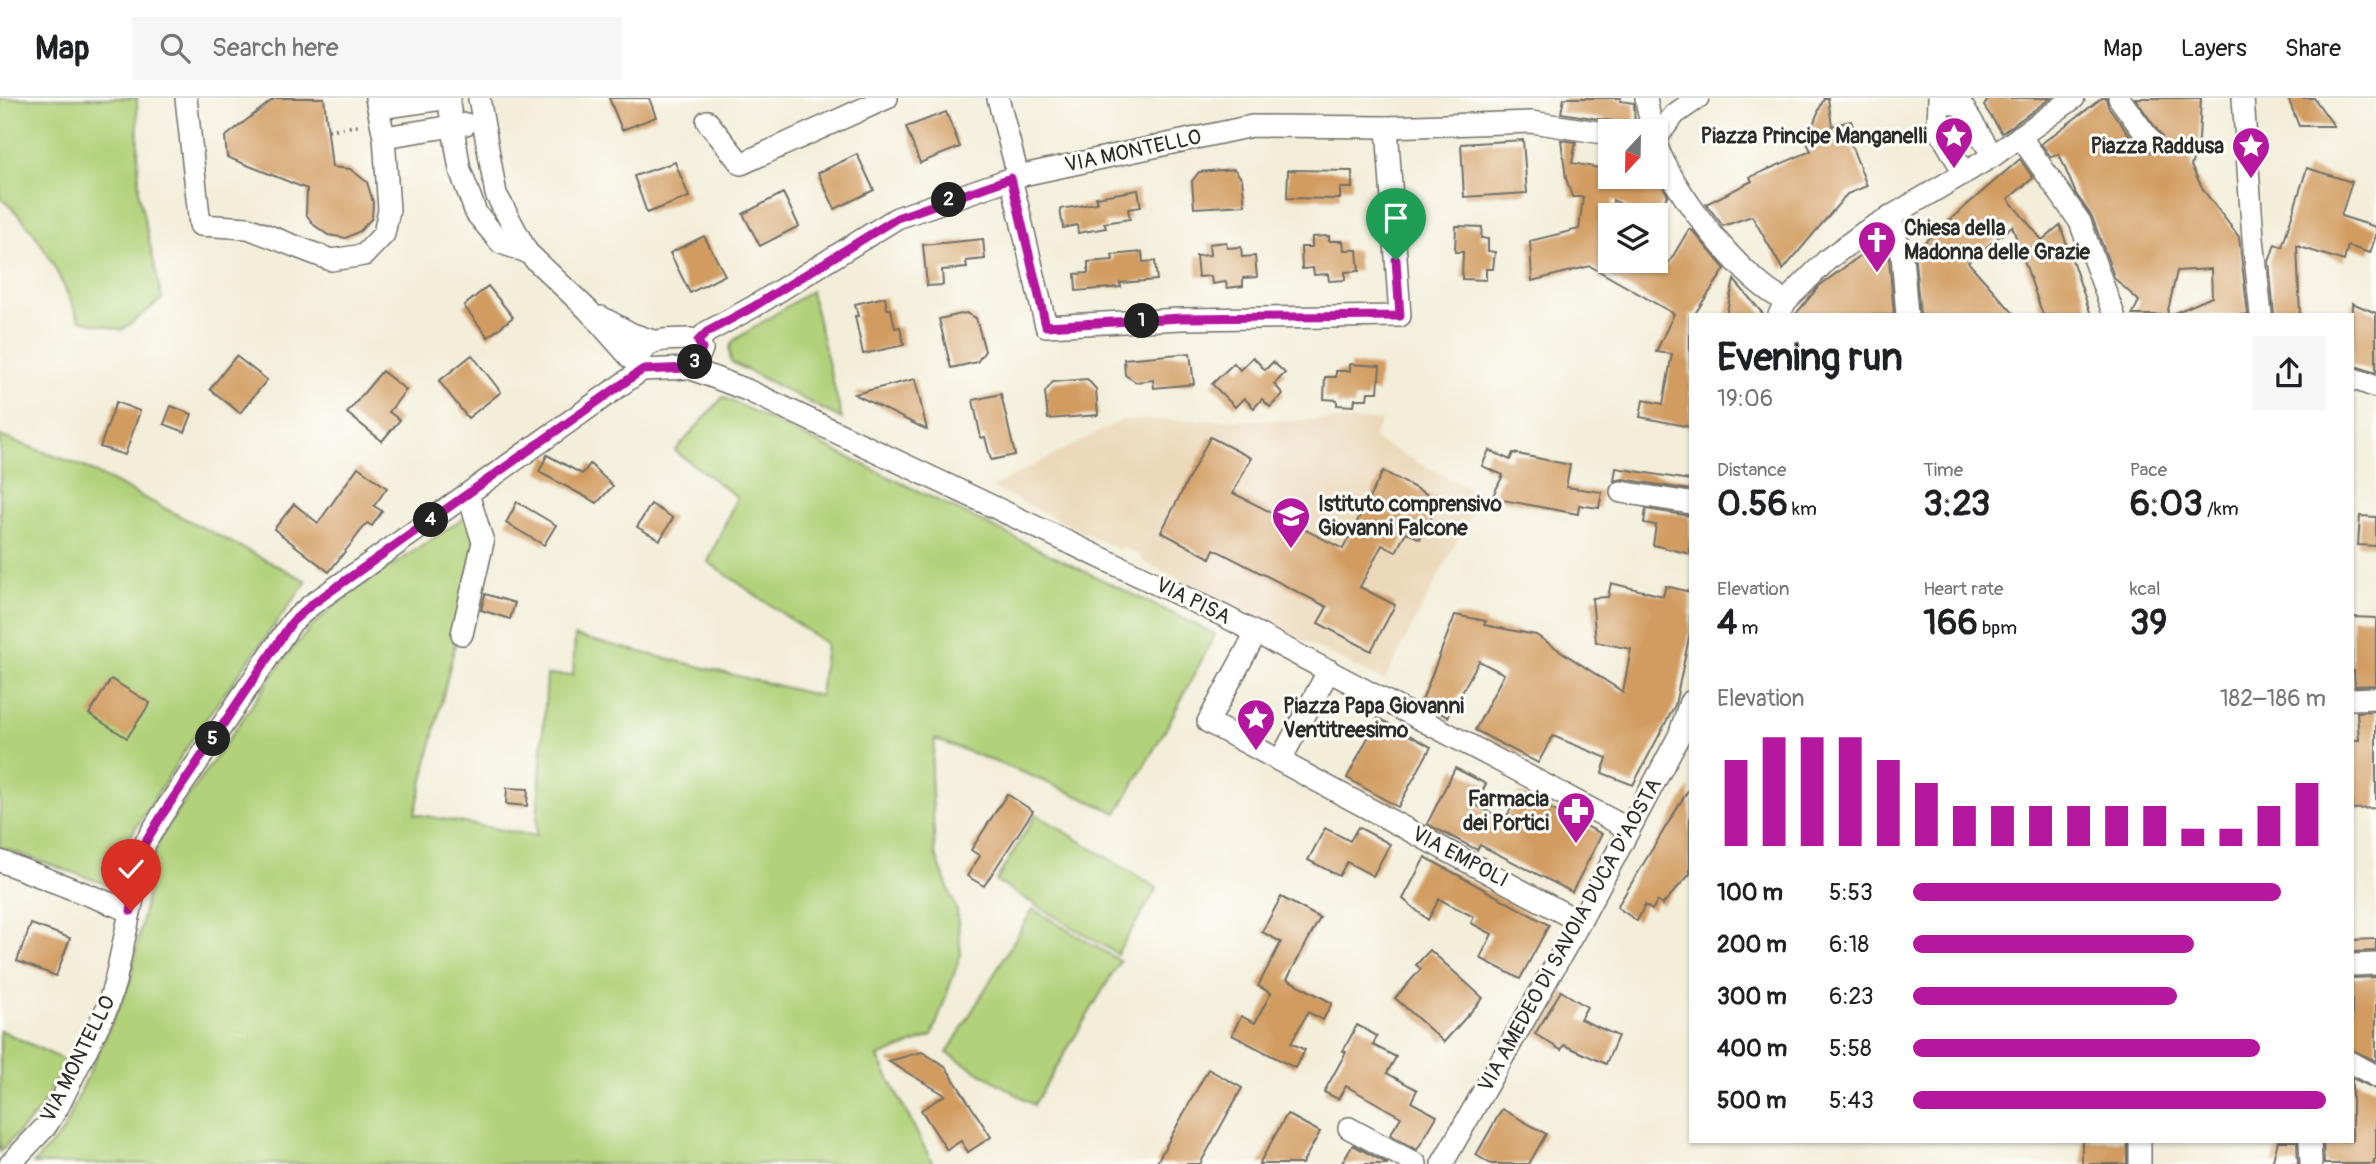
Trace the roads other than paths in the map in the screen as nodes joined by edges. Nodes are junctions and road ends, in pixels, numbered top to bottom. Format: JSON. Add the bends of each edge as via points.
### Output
{"nodes":[{"id":1,"x":186,"y":98,"type":"edge"},
{"id":2,"x":449,"y":98,"type":"edge"},
{"id":3,"x":480,"y":98,"type":"edge"},
{"id":4,"x":887,"y":98,"type":"edge"},
{"id":5,"x":998,"y":98,"type":"edge"},
{"id":6,"x":1646,"y":98,"type":"edge"},
{"id":7,"x":1698,"y":98,"type":"edge"},
{"id":8,"x":1939,"y":98,"type":"edge"},
{"id":9,"x":2074,"y":98,"type":"edge"},
{"id":10,"x":2119,"y":98,"type":"edge"},
{"id":11,"x":2243,"y":98,"type":"edge"},
{"id":12,"x":377,"y":117,"type":"edge"},
{"id":13,"x":1650,"y":119,"type":"edge"},
{"id":14,"x":482,"y":121,"type":"junction"},
{"id":15,"x":707,"y":121,"type":"dead end"},
{"id":16,"x":1668,"y":123,"type":"edge"},
{"id":17,"x":452,"y":126,"type":"junction"},
{"id":18,"x":1387,"y":127,"type":"junction"},
{"id":19,"x":1598,"y":132,"type":"edge"},
{"id":20,"x":2149,"y":139,"type":"dead end"},
{"id":21,"x":2007,"y":145,"type":"junction"},
{"id":22,"x":1668,"y":170,"type":"edge"},
{"id":23,"x":1964,"y":173,"type":"junction"},
{"id":24,"x":1014,"y":177,"type":"junction"},
{"id":25,"x":1884,"y":219,"type":"junction"},
{"id":26,"x":527,"y":252,"type":"junction"},
{"id":27,"x":1782,"y":308,"type":"edge"},
{"id":28,"x":588,"y":310,"type":"junction"},
{"id":29,"x":1907,"y":313,"type":"edge"},
{"id":30,"x":2113,"y":313,"type":"edge"},
{"id":31,"x":2261,"y":313,"type":"edge"},
{"id":32,"x":653,"y":341,"type":"junction"},
{"id":33,"x":700,"y":345,"type":"junction"},
{"id":34,"x":639,"y":367,"type":"junction"},
{"id":35,"x":689,"y":368,"type":"junction"},
{"id":36,"x":2354,"y":379,"type":"edge"},
{"id":37,"x":2376,"y":387,"type":"edge"},
{"id":38,"x":747,"y":390,"type":"junction"},
{"id":39,"x":1621,"y":492,"type":"dead end"},
{"id":40,"x":468,"y":494,"type":"junction"},
{"id":41,"x":1689,"y":503,"type":"edge"},
{"id":42,"x":1256,"y":633,"type":"junction"},
{"id":43,"x":462,"y":634,"type":"dead end"},
{"id":44,"x":1329,"y":670,"type":"junction"},
{"id":45,"x":2376,"y":698,"type":"edge"},
{"id":46,"x":2354,"y":699,"type":"edge"},
{"id":47,"x":1689,"y":705,"type":"edge"},
{"id":48,"x":1280,"y":761,"type":"junction"},
{"id":49,"x":1629,"y":829,"type":"junction"},
{"id":50,"x":0,"y":861,"type":"edge"},
{"id":51,"x":131,"y":911,"type":"junction"},
{"id":52,"x":1580,"y":922,"type":"junction"},
{"id":53,"x":2376,"y":964,"type":"edge"},
{"id":54,"x":2354,"y":965,"type":"edge"},
{"id":55,"x":2354,"y":1064,"type":"edge"},
{"id":56,"x":2376,"y":1076,"type":"edge"},
{"id":57,"x":1349,"y":1128,"type":"dead end"},
{"id":58,"x":2140,"y":1143,"type":"edge"},
{"id":59,"x":2310,"y":1143,"type":"edge"},
{"id":60,"x":10,"y":1164,"type":"edge"},
{"id":61,"x":1416,"y":1164,"type":"edge"},
{"id":62,"x":1442,"y":1164,"type":"edge"},
{"id":63,"x":2140,"y":1164,"type":"edge"},
{"id":64,"x":2311,"y":1164,"type":"edge"}],
"edges":[{"from":1,"to":12,"type":"street","via":[[200,225],[248,228],[331,260],[364,254],[384,234],[389,210]]},
{"from":2,"to":12,"type":"street"},
{"from":2,"to":17,"type":"street"},
{"from":3,"to":14,"type":"street"},
{"from":4,"to":15,"type":"street","via":[[741,164]]},
{"from":5,"to":24,"type":"street"},
{"from":6,"to":13,"type":"street"},
{"from":7,"to":16,"type":"street"},
{"from":8,"to":21,"type":"street","via":[[1963,107]]},
{"from":8,"to":23,"type":"street","via":[[1938,128]]},
{"from":9,"to":21,"type":"street"},
{"from":10,"to":20,"type":"street"},
{"from":11,"to":31,"type":"street"},
{"from":12,"to":17,"type":"street"},
{"from":14,"to":17,"type":"street"},
{"from":14,"to":26,"type":"street","via":[[496,194]]},
{"from":17,"to":26,"type":"street","via":[[460,170],[476,213],[501,243]]},
{"from":18,"to":19,"type":"street","name":"VIA MONTELLO","via":[[1532,122]]},
{"from":18,"to":24,"type":"street","name":"VIA MONTELLO","via":[[1252,126]]},
{"from":18,"to":24,"type":"street","via":[[1400,316],[1181,318],[1046,326]]},
{"from":21,"to":23,"type":"street"},
{"from":21,"to":30,"type":"street","via":[[2080,222]]},
{"from":22,"to":27,"type":"street","via":[[1713,237]]},
{"from":23,"to":25,"type":"street"},
{"from":24,"to":33,"type":"street","name":"VIA MONTELLO","via":[[897,218],[707,332]]},
{"from":25,"to":27,"type":"street","via":[[1828,259]]},
{"from":25,"to":29,"type":"street","via":[[1902,255]]},
{"from":26,"to":28,"type":"street"},
{"from":28,"to":32,"type":"street"},
{"from":28,"to":34,"type":"street"},
{"from":32,"to":33,"type":"street"},
{"from":32,"to":34,"type":"street","via":[[639,352]]},
{"from":33,"to":35,"type":"street","via":[[698,359]]},
{"from":33,"to":38,"type":"street","name":"VIA PISA"},
{"from":34,"to":35,"type":"street"},
{"from":34,"to":40,"type":"street","name":"VIA MONTELLO"},
{"from":35,"to":38,"type":"street","name":"VIA PISA"},
{"from":36,"to":37,"type":"street"},
{"from":38,"to":42,"type":"street","name":"VIA PISA"},
{"from":39,"to":41,"type":"street"},
{"from":40,"to":43,"type":"street","via":[[483,542]]},
{"from":40,"to":51,"type":"street","name":"VIA MONTELLO","via":[[292,622],[145,843]]},
{"from":42,"to":44,"type":"street","name":"VIA PISA"},
{"from":42,"to":48,"type":"street","name":"VIA EMPOLI","via":[[1208,722]]},
{"from":44,"to":48,"type":"street"},
{"from":44,"to":49,"type":"street","name":"VIA PISA"},
{"from":45,"to":46,"type":"street"},
{"from":47,"to":49,"type":"street","name":"VIA AMEDEO DI SAVOIA DUCA D'AOSTA","via":[[1679,736]]},
{"from":48,"to":52,"type":"street","name":"VIA EMPOLI"},
{"from":49,"to":52,"type":"street","name":"VIA AMEDEO DI SAVOIA DUCA D'AOSTA"},
{"from":50,"to":51,"type":"street"},
{"from":51,"to":60,"type":"street","name":"VIA MONTELLO","via":[[107,1009],[58,1107]]},
{"from":52,"to":62,"type":"street","name":"VIA AMEDEO DI SAVOIA DUCA D'AOSTA"},
{"from":53,"to":54,"type":"street"},
{"from":55,"to":56,"type":"street"},
{"from":57,"to":61,"type":"street"},
{"from":58,"to":63,"type":"street"},
{"from":59,"to":64,"type":"street"}]}
